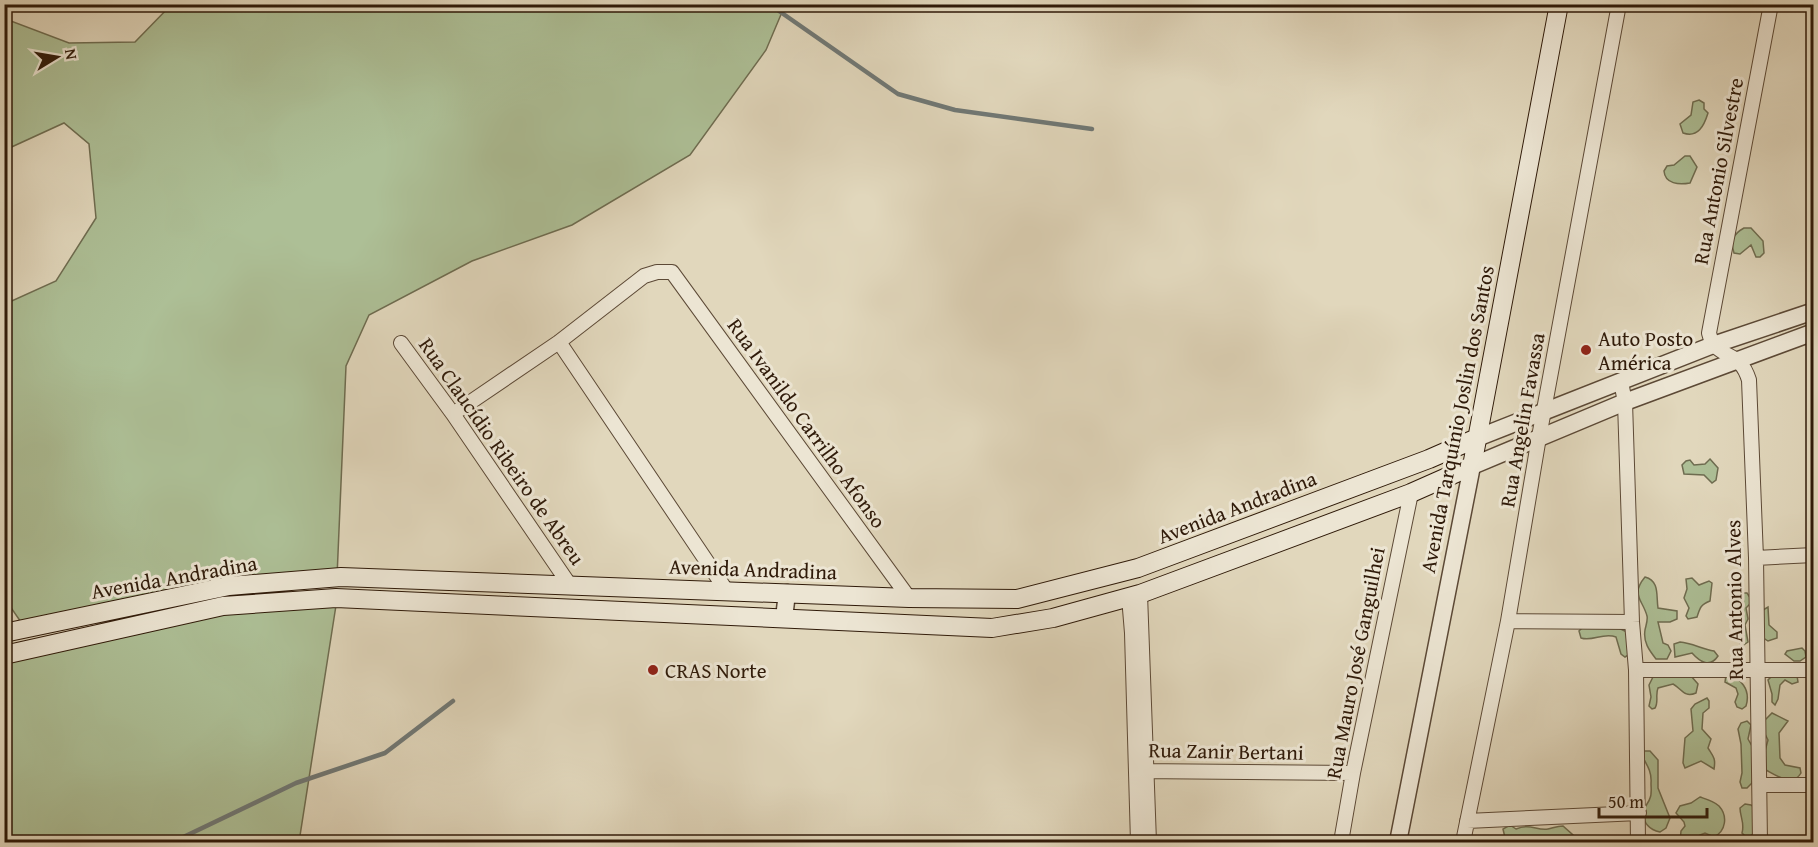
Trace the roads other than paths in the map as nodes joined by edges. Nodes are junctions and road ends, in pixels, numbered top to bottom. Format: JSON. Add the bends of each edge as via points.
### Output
{"nodes":[{"id":1,"x":1559,"y":4,"type":"edge"},
{"id":2,"x":1619,"y":4,"type":"edge"},
{"id":3,"x":1771,"y":4,"type":"edge"},
{"id":4,"x":1814,"y":311,"type":"edge"},
{"id":5,"x":1814,"y":332,"type":"edge"},
{"id":6,"x":559,"y":342,"type":"junction"},
{"id":7,"x":401,"y":343,"type":"dead end"},
{"id":8,"x":1713,"y":345,"type":"junction"},
{"id":9,"x":1737,"y":359,"type":"junction"},
{"id":10,"x":1621,"y":382,"type":"junction"},
{"id":11,"x":1625,"y":402,"type":"junction"},
{"id":12,"x":1545,"y":412,"type":"junction"},
{"id":13,"x":453,"y":414,"type":"junction"},
{"id":14,"x":1539,"y":437,"type":"junction"},
{"id":15,"x":1478,"y":438,"type":"junction"},
{"id":16,"x":1472,"y":466,"type":"junction"},
{"id":17,"x":1411,"y":492,"type":"junction"},
{"id":18,"x":1814,"y":555,"type":"edge"},
{"id":19,"x":1756,"y":558,"type":"junction"},
{"id":20,"x":569,"y":584,"type":"junction"},
{"id":21,"x":612,"y":587,"type":"junction"},
{"id":22,"x":726,"y":590,"type":"junction"},
{"id":23,"x":787,"y":593,"type":"junction"},
{"id":24,"x":1135,"y":596,"type":"junction"},
{"id":25,"x":909,"y":598,"type":"junction"},
{"id":26,"x":610,"y":611,"type":"junction"},
{"id":27,"x":784,"y":618,"type":"junction"},
{"id":28,"x":1508,"y":621,"type":"junction"},
{"id":29,"x":1632,"y":622,"type":"junction"},
{"id":30,"x":4,"y":633,"type":"edge"},
{"id":31,"x":4,"y":655,"type":"edge"},
{"id":32,"x":1636,"y":670,"type":"junction"},
{"id":33,"x":1814,"y":670,"type":"edge"},
{"id":34,"x":1756,"y":672,"type":"junction"},
{"id":35,"x":1141,"y":771,"type":"junction"},
{"id":36,"x":1353,"y":773,"type":"junction"},
{"id":37,"x":1760,"y":785,"type":"junction"},
{"id":38,"x":1814,"y":785,"type":"edge"},
{"id":39,"x":1639,"y":813,"type":"junction"},
{"id":40,"x":1467,"y":821,"type":"junction"},
{"id":41,"x":1138,"y":843,"type":"edge"},
{"id":42,"x":1149,"y":843,"type":"edge"},
{"id":43,"x":1341,"y":843,"type":"edge"},
{"id":44,"x":1398,"y":843,"type":"edge"},
{"id":45,"x":1463,"y":843,"type":"edge"},
{"id":46,"x":1638,"y":843,"type":"edge"},
{"id":47,"x":1760,"y":843,"type":"edge"}],
"edges":[{"from":1,"to":15,"type":"main road","name":"Avenida Tarquínio Joslin dos Santos"},
{"from":2,"to":12,"type":"street","name":"Rua Angelin Favassa"},
{"from":3,"to":8,"type":"street","name":"Rua Antonio Silvestre","via":[[1709,333]]},
{"from":4,"to":8,"type":"street"},
{"from":5,"to":9,"type":"street"},
{"from":6,"to":13,"type":"street"},
{"from":6,"to":22,"type":"street"},
{"from":6,"to":25,"type":"street","name":"Rua Ivanildo Carrilho Afonso","via":[[644,276],[672,272]]},
{"from":7,"to":13,"type":"street","name":"Rua Claucídio Ribeiro de Abreu"},
{"from":8,"to":9,"type":"street"},
{"from":8,"to":10,"type":"street"},
{"from":9,"to":11,"type":"street"},
{"from":9,"to":19,"type":"street","name":"Rua Antonio Alves","via":[[1749,380]]},
{"from":10,"to":11,"type":"street"},
{"from":10,"to":12,"type":"street"},
{"from":11,"to":14,"type":"street"},
{"from":11,"to":29,"type":"street"},
{"from":12,"to":14,"type":"street","name":"Rua Angelin Favassa"},
{"from":12,"to":15,"type":"street"},
{"from":13,"to":20,"type":"street","name":"Rua Claucídio Ribeiro de Abreu"},
{"from":14,"to":16,"type":"street"},
{"from":14,"to":28,"type":"street","name":"Rua Angelin Favassa"},
{"from":15,"to":16,"type":"main road","name":"Avenida Tarquínio Joslin dos Santos"},
{"from":15,"to":25,"type":"main road","name":"Avenida Andradina","via":[[1129,571],[1017,599]]},
{"from":16,"to":17,"type":"main road","name":"Avenida Andradina"},
{"from":16,"to":44,"type":"street","name":"Avenida Tarquínio Joslin dos Santos"},
{"from":17,"to":24,"type":"main road","name":"Avenida Andradina"},
{"from":17,"to":36,"type":"street","name":"Rua Mauro José Ganguilhei"},
{"from":18,"to":19,"type":"street"},
{"from":19,"to":34,"type":"street","name":"Rua Antonio Alves"},
{"from":20,"to":21,"type":"main road","name":"Avenida Andradina"},
{"from":20,"to":30,"type":"main road","name":"Avenida Andradina","via":[[341,577],[229,586]]},
{"from":21,"to":22,"type":"main road","name":"Avenida Andradina"},
{"from":21,"to":26,"type":"street"},
{"from":22,"to":23,"type":"main road","name":"Avenida Andradina"},
{"from":23,"to":25,"type":"main road","name":"Avenida Andradina"},
{"from":23,"to":27,"type":"street"},
{"from":24,"to":27,"type":"main road","name":"Avenida Andradina","via":[[1053,618],[992,628]]},
{"from":24,"to":35,"type":"street"},
{"from":26,"to":27,"type":"main road","name":"Avenida Andradina"},
{"from":26,"to":31,"type":"main road","name":"Avenida Andradina","via":[[324,599],[223,606]]},
{"from":28,"to":29,"type":"street"},
{"from":28,"to":40,"type":"street","name":"Rua Angelin Favassa"},
{"from":29,"to":32,"type":"street"},
{"from":32,"to":34,"type":"street"},
{"from":32,"to":39,"type":"street"},
{"from":33,"to":34,"type":"street"},
{"from":34,"to":37,"type":"street","name":"Rua Antonio Alves"},
{"from":35,"to":36,"type":"street","name":"Rua Zanir Bertani"},
{"from":35,"to":41,"type":"street"},
{"from":35,"to":42,"type":"street"},
{"from":36,"to":43,"type":"street","name":"Rua Mauro José Ganguilhei"},
{"from":37,"to":38,"type":"street"},
{"from":37,"to":47,"type":"street","name":"Rua Antonio Alves"},
{"from":39,"to":40,"type":"street"},
{"from":39,"to":46,"type":"street"},
{"from":40,"to":45,"type":"street","name":"Rua Angelin Favassa"}]}
